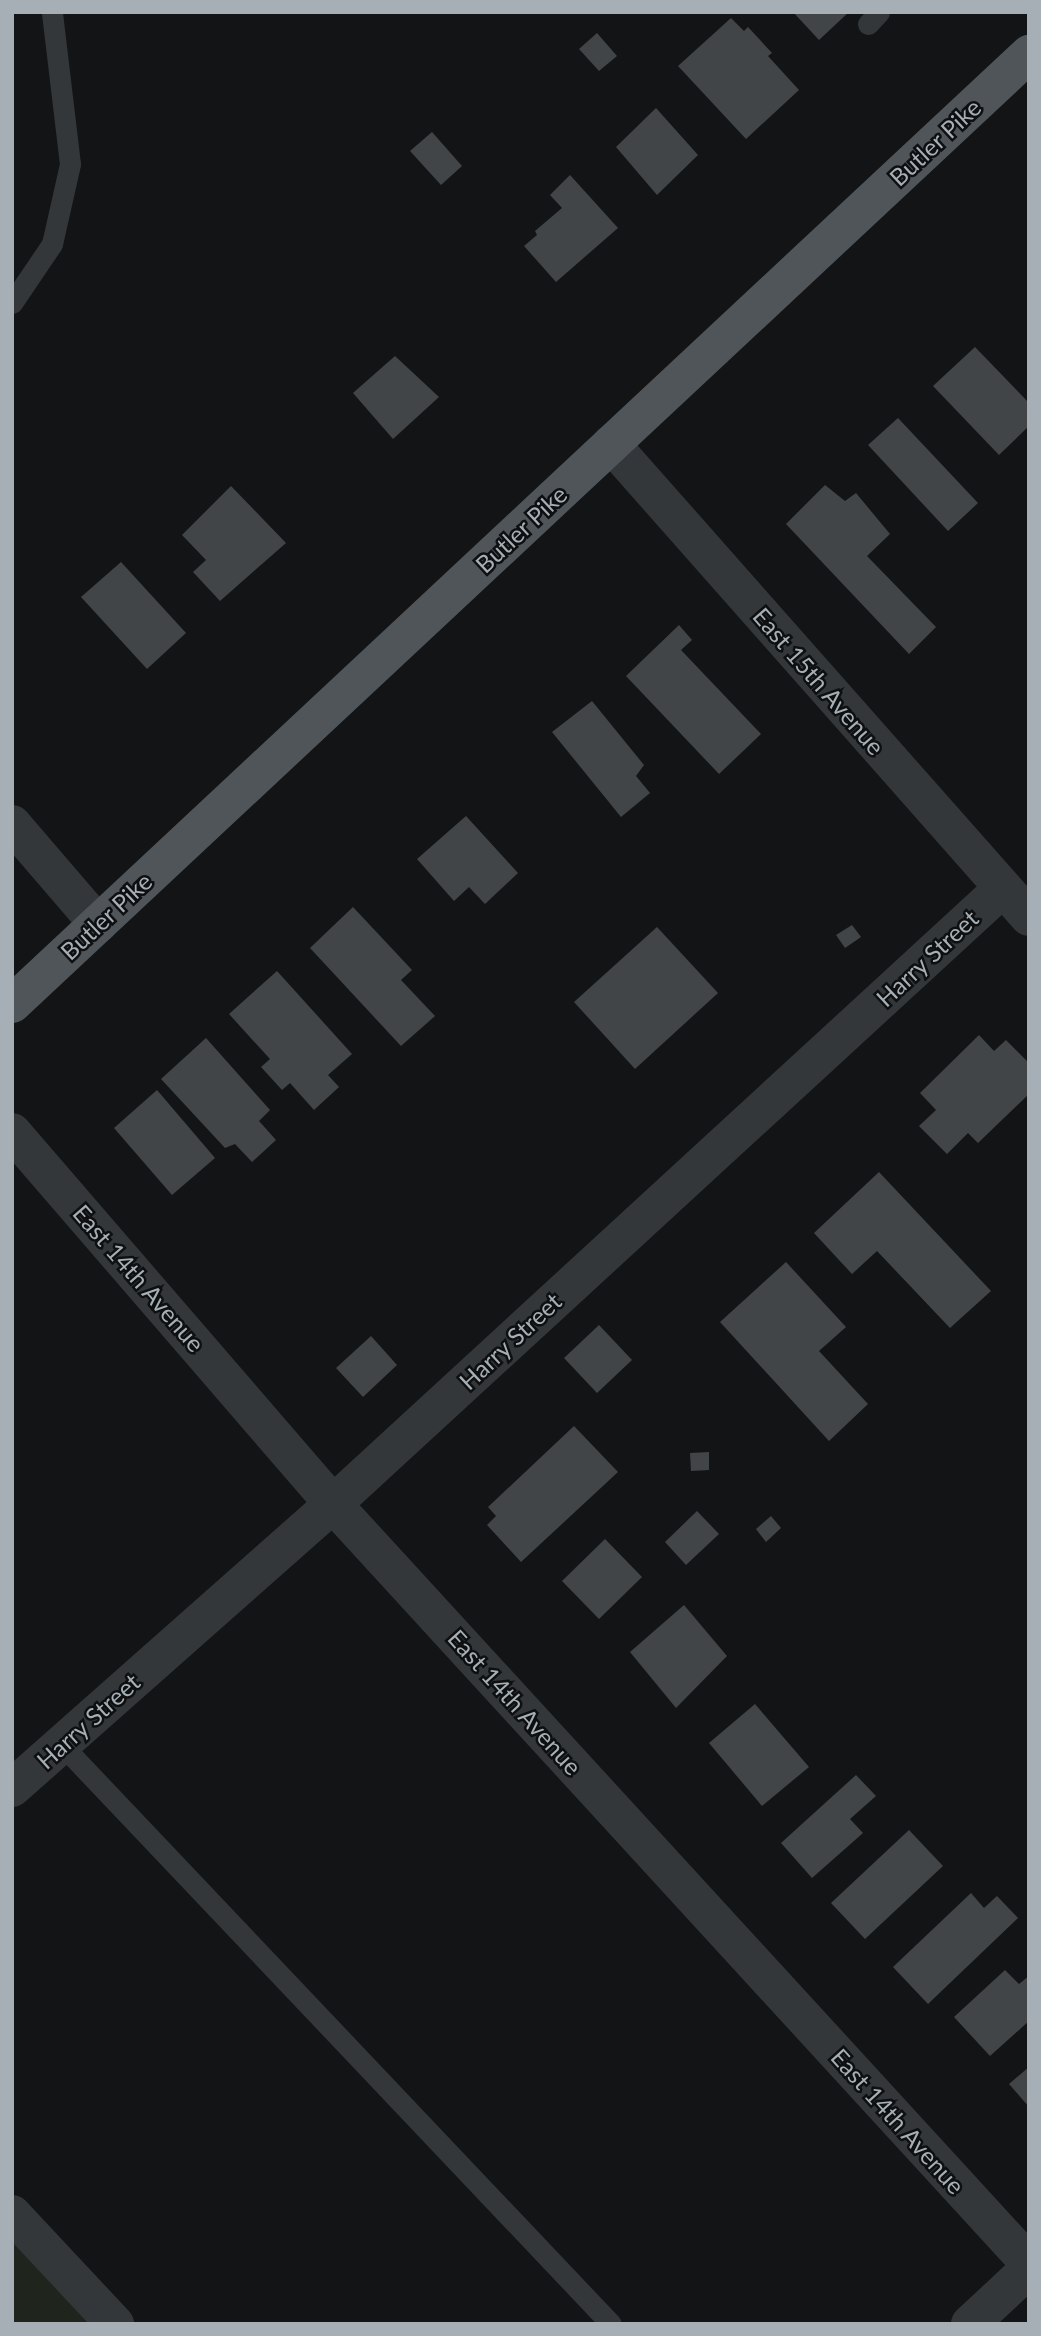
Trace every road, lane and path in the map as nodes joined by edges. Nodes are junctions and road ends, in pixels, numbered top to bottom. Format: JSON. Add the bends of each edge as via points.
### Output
{"nodes":[{"id":1,"x":52,"y":12,"type":"edge"},
{"id":2,"x":1029,"y":54,"type":"edge"},
{"id":3,"x":12,"y":303,"type":"edge"},
{"id":4,"x":611,"y":444,"type":"junction"},
{"id":5,"x":12,"y":824,"type":"edge"},
{"id":6,"x":1002,"y":889,"type":"junction"},
{"id":7,"x":1029,"y":917,"type":"edge"},
{"id":8,"x":98,"y":924,"type":"junction"},
{"id":9,"x":12,"y":1004,"type":"edge"},
{"id":10,"x":12,"y":1132,"type":"edge"},
{"id":11,"x":333,"y":1504,"type":"junction"},
{"id":12,"x":61,"y":1744,"type":"junction"},
{"id":13,"x":12,"y":1788,"type":"edge"},
{"id":14,"x":12,"y":2214,"type":"edge"},
{"id":15,"x":1029,"y":2266,"type":"edge"},
{"id":16,"x":115,"y":2324,"type":"edge"},
{"id":17,"x":611,"y":2324,"type":"edge"},
{"id":18,"x":970,"y":2324,"type":"edge"}],
"edges":[{"from":1,"to":3,"type":"lane","via":[[70,164],[52,244]]},
{"from":2,"to":4,"type":"main road","name":"Butler Pike"},
{"from":4,"to":6,"type":"street","name":"East 15th Avenue"},
{"from":4,"to":8,"type":"main road","name":"Butler Pike"},
{"from":5,"to":8,"type":"street"},
{"from":6,"to":7,"type":"street","name":"East 15th Avenue"},
{"from":6,"to":11,"type":"street","name":"Harry Street"},
{"from":8,"to":9,"type":"main road","name":"Butler Pike"},
{"from":10,"to":11,"type":"street","name":"East 14th Avenue"},
{"from":11,"to":12,"type":"street","name":"Harry Street"},
{"from":11,"to":15,"type":"street","name":"East 14th Avenue"},
{"from":12,"to":13,"type":"street","name":"Harry Street"},
{"from":12,"to":17,"type":"lane"},
{"from":14,"to":16,"type":"street"},
{"from":15,"to":18,"type":"street"}]}
